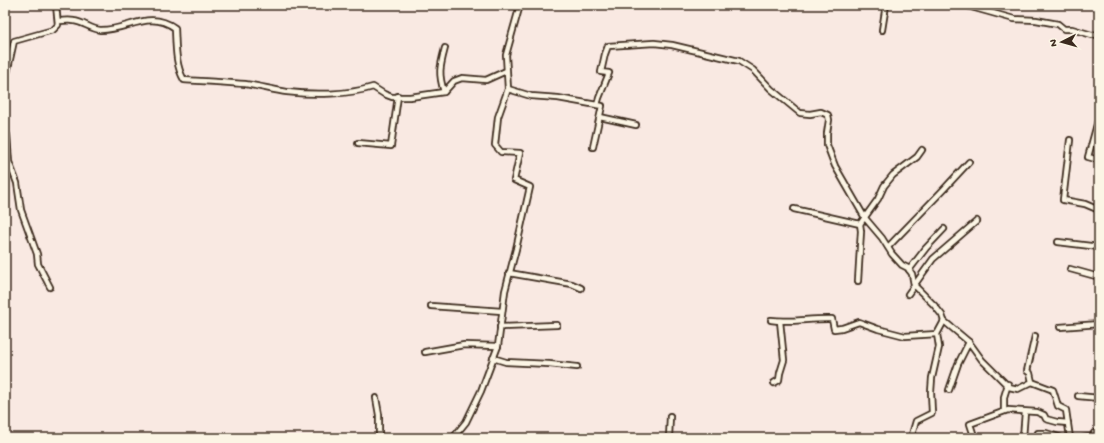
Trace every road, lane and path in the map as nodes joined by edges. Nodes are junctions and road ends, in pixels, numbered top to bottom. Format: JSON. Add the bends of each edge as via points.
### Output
{"nodes":[{"id":1,"x":56,"y":5,"type":"edge"},
{"id":2,"x":520,"y":5,"type":"edge"},
{"id":3,"x":886,"y":5,"type":"edge"},
{"id":4,"x":964,"y":5,"type":"edge"},
{"id":5,"x":58,"y":21,"type":"junction"},
{"id":6,"x":882,"y":30,"type":"dead end"},
{"id":7,"x":1099,"y":34,"type":"edge"},
{"id":8,"x":445,"y":48,"type":"dead end"},
{"id":9,"x":506,"y":71,"type":"junction"},
{"id":10,"x":5,"y":73,"type":"edge"},
{"id":11,"x":508,"y":89,"type":"junction"},
{"id":12,"x":444,"y":92,"type":"junction"},
{"id":13,"x":398,"y":96,"type":"junction"},
{"id":14,"x":597,"y":104,"type":"junction"},
{"id":15,"x":600,"y":117,"type":"junction"},
{"id":16,"x":1099,"y":117,"type":"edge"},
{"id":17,"x":636,"y":125,"type":"dead end"},
{"id":18,"x":5,"y":131,"type":"edge"},
{"id":19,"x":1070,"y":140,"type":"dead end"},
{"id":20,"x":358,"y":143,"type":"dead end"},
{"id":21,"x":593,"y":147,"type":"dead end"},
{"id":22,"x":922,"y":150,"type":"dead end"},
{"id":23,"x":1099,"y":160,"type":"edge"},
{"id":24,"x":969,"y":162,"type":"dead end"},
{"id":25,"x":794,"y":209,"type":"dead end"},
{"id":26,"x":1099,"y":210,"type":"edge"},
{"id":27,"x":865,"y":218,"type":"junction"},
{"id":28,"x":977,"y":221,"type":"dead end"},
{"id":29,"x":860,"y":224,"type":"junction"},
{"id":30,"x":944,"y":230,"type":"dead end"},
{"id":31,"x":1058,"y":242,"type":"dead end"},
{"id":32,"x":888,"y":247,"type":"junction"},
{"id":33,"x":1099,"y":247,"type":"edge"},
{"id":34,"x":1070,"y":269,"type":"dead end"},
{"id":35,"x":909,"y":270,"type":"junction"},
{"id":36,"x":509,"y":273,"type":"junction"},
{"id":37,"x":1099,"y":276,"type":"edge"},
{"id":38,"x":858,"y":281,"type":"dead end"},
{"id":39,"x":914,"y":285,"type":"junction"},
{"id":40,"x":50,"y":287,"type":"dead end"},
{"id":41,"x":581,"y":288,"type":"dead end"},
{"id":42,"x":908,"y":294,"type":"dead end"},
{"id":43,"x":431,"y":306,"type":"dead end"},
{"id":44,"x":502,"y":311,"type":"junction"},
{"id":45,"x":771,"y":320,"type":"dead end"},
{"id":46,"x":780,"y":321,"type":"junction"},
{"id":47,"x":944,"y":321,"type":"junction"},
{"id":48,"x":1099,"y":324,"type":"edge"},
{"id":49,"x":557,"y":325,"type":"dead end"},
{"id":50,"x":1060,"y":326,"type":"dead end"},
{"id":51,"x":500,"y":327,"type":"junction"},
{"id":52,"x":937,"y":334,"type":"junction"},
{"id":53,"x":1035,"y":336,"type":"dead end"},
{"id":54,"x":969,"y":342,"type":"junction"},
{"id":55,"x":498,"y":346,"type":"junction"},
{"id":56,"x":425,"y":352,"type":"dead end"},
{"id":57,"x":493,"y":358,"type":"junction"},
{"id":58,"x":577,"y":367,"type":"dead end"},
{"id":59,"x":1032,"y":382,"type":"junction"},
{"id":60,"x":774,"y":383,"type":"dead end"},
{"id":61,"x":1008,"y":384,"type":"junction"},
{"id":62,"x":949,"y":390,"type":"dead end"},
{"id":63,"x":1078,"y":396,"type":"dead end"},
{"id":64,"x":376,"y":398,"type":"dead end"},
{"id":65,"x":1099,"y":398,"type":"edge"},
{"id":66,"x":1004,"y":411,"type":"junction"},
{"id":67,"x":1025,"y":412,"type":"junction"},
{"id":68,"x":670,"y":416,"type":"dead end"},
{"id":69,"x":1068,"y":423,"type":"junction"},
{"id":70,"x":1038,"y":433,"type":"dead end"},
{"id":71,"x":1099,"y":433,"type":"edge"},
{"id":72,"x":973,"y":437,"type":"edge"},
{"id":73,"x":379,"y":438,"type":"edge"},
{"id":74,"x":453,"y":438,"type":"edge"},
{"id":75,"x":669,"y":438,"type":"edge"},
{"id":76,"x":911,"y":438,"type":"edge"},
{"id":77,"x":979,"y":438,"type":"edge"},
{"id":78,"x":1023,"y":438,"type":"edge"},
{"id":79,"x":1062,"y":438,"type":"edge"},
{"id":80,"x":1070,"y":438,"type":"edge"},
{"id":81,"x":1084,"y":438,"type":"edge"}],
"edges":[{"from":1,"to":5,"type":"street"},
{"from":2,"to":9,"type":"street","via":[[506,55]]},
{"from":3,"to":6,"type":"street"},
{"from":4,"to":7,"type":"street","via":[[1014,19],[1036,20],[1058,24],[1064,29]]},
{"from":5,"to":10,"type":"street","via":[[53,30],[14,40]]},
{"from":5,"to":13,"type":"street","via":[[75,21],[100,30],[143,20],[167,22],[175,28],[177,61],[184,80],[245,84],[309,94],[360,91],[373,87],[392,97]]},
{"from":8,"to":12,"type":"street","via":[[440,71]]},
{"from":9,"to":11,"type":"street"},
{"from":9,"to":12,"type":"street","via":[[486,80],[458,79]]},
{"from":11,"to":14,"type":"street","via":[[531,96]]},
{"from":11,"to":36,"type":"street","via":[[498,117],[495,145],[501,152],[520,153],[514,180],[530,187]]},
{"from":12,"to":13,"type":"street","via":[[410,97]]},
{"from":13,"to":20,"type":"street","via":[[391,146]]},
{"from":14,"to":15,"type":"street","via":[[602,106]]},
{"from":14,"to":27,"type":"street","via":[[609,73],[601,72],[608,46],[654,43],[672,45],[739,61],[753,70],[800,113],[821,112],[828,115],[827,145],[835,166]]},
{"from":15,"to":17,"type":"street"},
{"from":15,"to":21,"type":"street"},
{"from":16,"to":23,"type":"street","via":[[1088,157]]},
{"from":18,"to":40,"type":"street","via":[[9,162],[17,183],[21,210],[37,254],[38,264]]},
{"from":19,"to":26,"type":"street","via":[[1063,200],[1085,204]]},
{"from":22,"to":27,"type":"street","via":[[893,175]]},
{"from":24,"to":32,"type":"street"},
{"from":25,"to":29,"type":"street"},
{"from":27,"to":29,"type":"street"},
{"from":27,"to":32,"type":"street"},
{"from":28,"to":39,"type":"street","via":[[933,259]]},
{"from":29,"to":38,"type":"street"},
{"from":30,"to":35,"type":"street"},
{"from":31,"to":33,"type":"street"},
{"from":32,"to":35,"type":"street"},
{"from":34,"to":37,"type":"street"},
{"from":35,"to":39,"type":"street"},
{"from":36,"to":41,"type":"street","via":[[572,284]]},
{"from":36,"to":44,"type":"street"},
{"from":39,"to":42,"type":"street"},
{"from":39,"to":47,"type":"street","via":[[934,305]]},
{"from":43,"to":44,"type":"street"},
{"from":44,"to":51,"type":"street"},
{"from":45,"to":46,"type":"street"},
{"from":46,"to":52,"type":"street","via":[[832,319],[834,329],[859,322],[905,336]]},
{"from":46,"to":60,"type":"street","via":[[784,360],[779,380]]},
{"from":47,"to":52,"type":"street"},
{"from":47,"to":54,"type":"street"},
{"from":48,"to":50,"type":"street"},
{"from":49,"to":51,"type":"street"},
{"from":51,"to":55,"type":"street"},
{"from":52,"to":76,"type":"street","via":[[939,347],[932,378],[932,413],[916,421]]},
{"from":53,"to":59,"type":"street","via":[[1027,371]]},
{"from":54,"to":61,"type":"street","via":[[982,360]]},
{"from":54,"to":62,"type":"street"},
{"from":55,"to":56,"type":"street","via":[[464,346]]},
{"from":55,"to":57,"type":"street"},
{"from":57,"to":58,"type":"street","via":[[506,362]]},
{"from":57,"to":74,"type":"street","via":[[466,422]]},
{"from":59,"to":61,"type":"street","via":[[1018,389],[1009,387]]},
{"from":59,"to":69,"type":"street","via":[[1053,390],[1058,406],[1066,410]]},
{"from":61,"to":66,"type":"street","via":[[1004,397]]},
{"from":63,"to":65,"type":"street"},
{"from":64,"to":73,"type":"street"},
{"from":66,"to":67,"type":"street"},
{"from":66,"to":72,"type":"street","via":[[970,424]]},
{"from":67,"to":69,"type":"street","via":[[1037,412],[1046,419]]},
{"from":67,"to":78,"type":"street"},
{"from":68,"to":75,"type":"street"},
{"from":69,"to":80,"type":"street"},
{"from":70,"to":79,"type":"street"},
{"from":71,"to":81,"type":"street"},
{"from":72,"to":77,"type":"street"}]}
